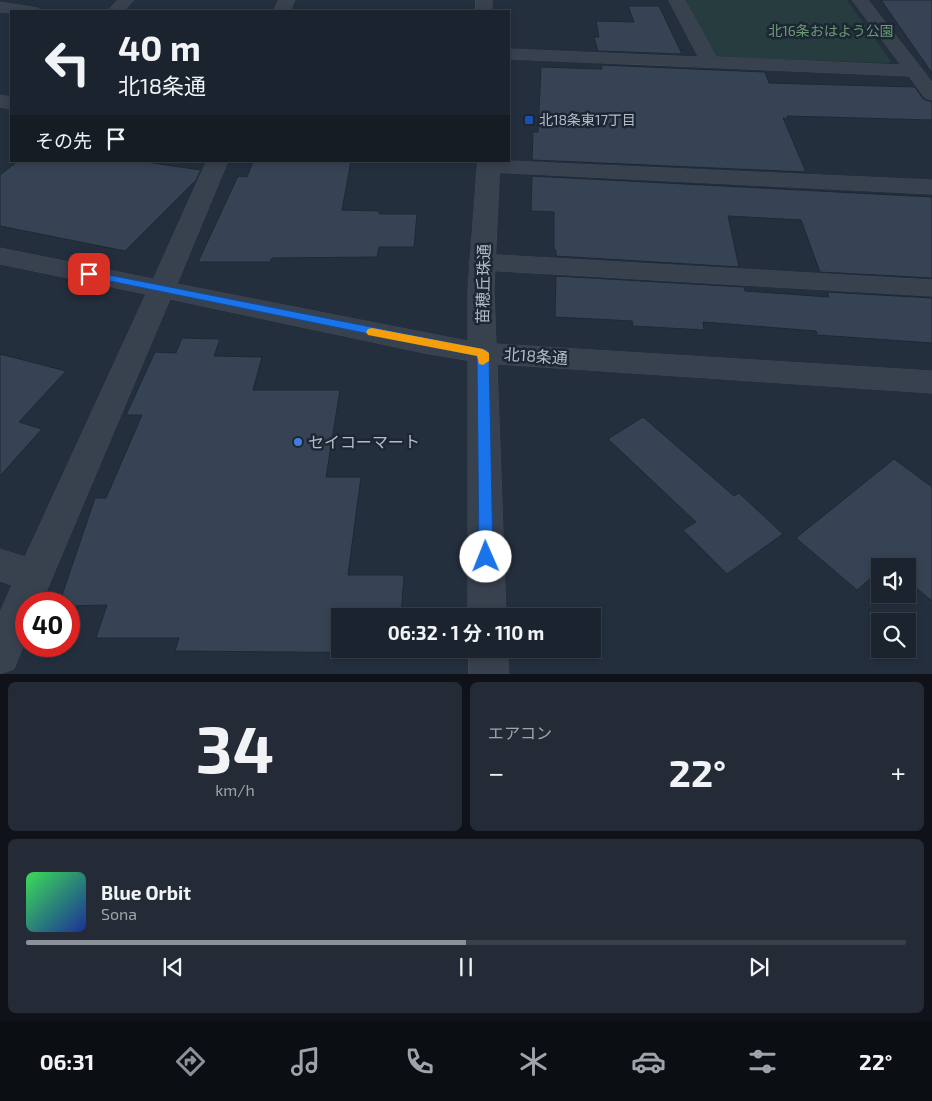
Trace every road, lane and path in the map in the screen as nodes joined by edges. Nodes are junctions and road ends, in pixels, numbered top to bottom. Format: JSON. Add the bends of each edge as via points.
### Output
{"nodes":[{"id":1,"x":126,"y":0,"type":"edge"},
{"id":2,"x":677,"y":0,"type":"edge"},
{"id":3,"x":860,"y":0,"type":"edge"},
{"id":4,"x":0,"y":7,"type":"edge"},
{"id":5,"x":24,"y":10,"type":"edge"},
{"id":6,"x":117,"y":10,"type":"edge"},
{"id":7,"x":510,"y":54,"type":"edge"},
{"id":8,"x":710,"y":62,"type":"junction"},
{"id":9,"x":915,"y":72,"type":"junction"},
{"id":10,"x":932,"y":94,"type":"edge"},
{"id":11,"x":218,"y":162,"type":"edge"},
{"id":12,"x":489,"y":164,"type":"edge"},
{"id":13,"x":932,"y":187,"type":"edge"},
{"id":14,"x":0,"y":256,"type":"edge"},
{"id":15,"x":481,"y":262,"type":"junction"},
{"id":16,"x":932,"y":288,"type":"edge"},
{"id":17,"x":160,"y":289,"type":"junction"},
{"id":18,"x":483,"y":353,"type":"junction"},
{"id":19,"x":932,"y":382,"type":"edge"},
{"id":20,"x":0,"y":565,"type":"edge"},
{"id":21,"x":34,"y":576,"type":"junction"},
{"id":22,"x":487,"y":608,"type":"edge"},
{"id":23,"x":0,"y":655,"type":"edge"},
{"id":24,"x":488,"y":658,"type":"edge"},
{"id":25,"x":489,"y":674,"type":"edge"}],
"edges":[{"from":1,"to":6,"type":"street"},
{"from":2,"to":8,"type":"street"},
{"from":3,"to":9,"type":"street"},
{"from":4,"to":5,"type":"street"},
{"from":7,"to":8,"type":"street"},
{"from":8,"to":9,"type":"street"},
{"from":9,"to":10,"type":"street"},
{"from":11,"to":17,"type":"street"},
{"from":12,"to":13,"type":"street"},
{"from":12,"to":15,"type":"street","name":"苗穂丘珠通"},
{"from":14,"to":17,"type":"street","name":"北18条通"},
{"from":15,"to":16,"type":"street"},
{"from":15,"to":18,"type":"street","name":"苗穂丘珠通"},
{"from":17,"to":18,"type":"street","name":"北18条通"},
{"from":17,"to":21,"type":"street"},
{"from":18,"to":19,"type":"street","name":"北18条通"},
{"from":18,"to":22,"type":"street","name":"苗穂丘珠通"},
{"from":20,"to":21,"type":"street"},
{"from":21,"to":23,"type":"street"},
{"from":24,"to":25,"type":"street"}]}
